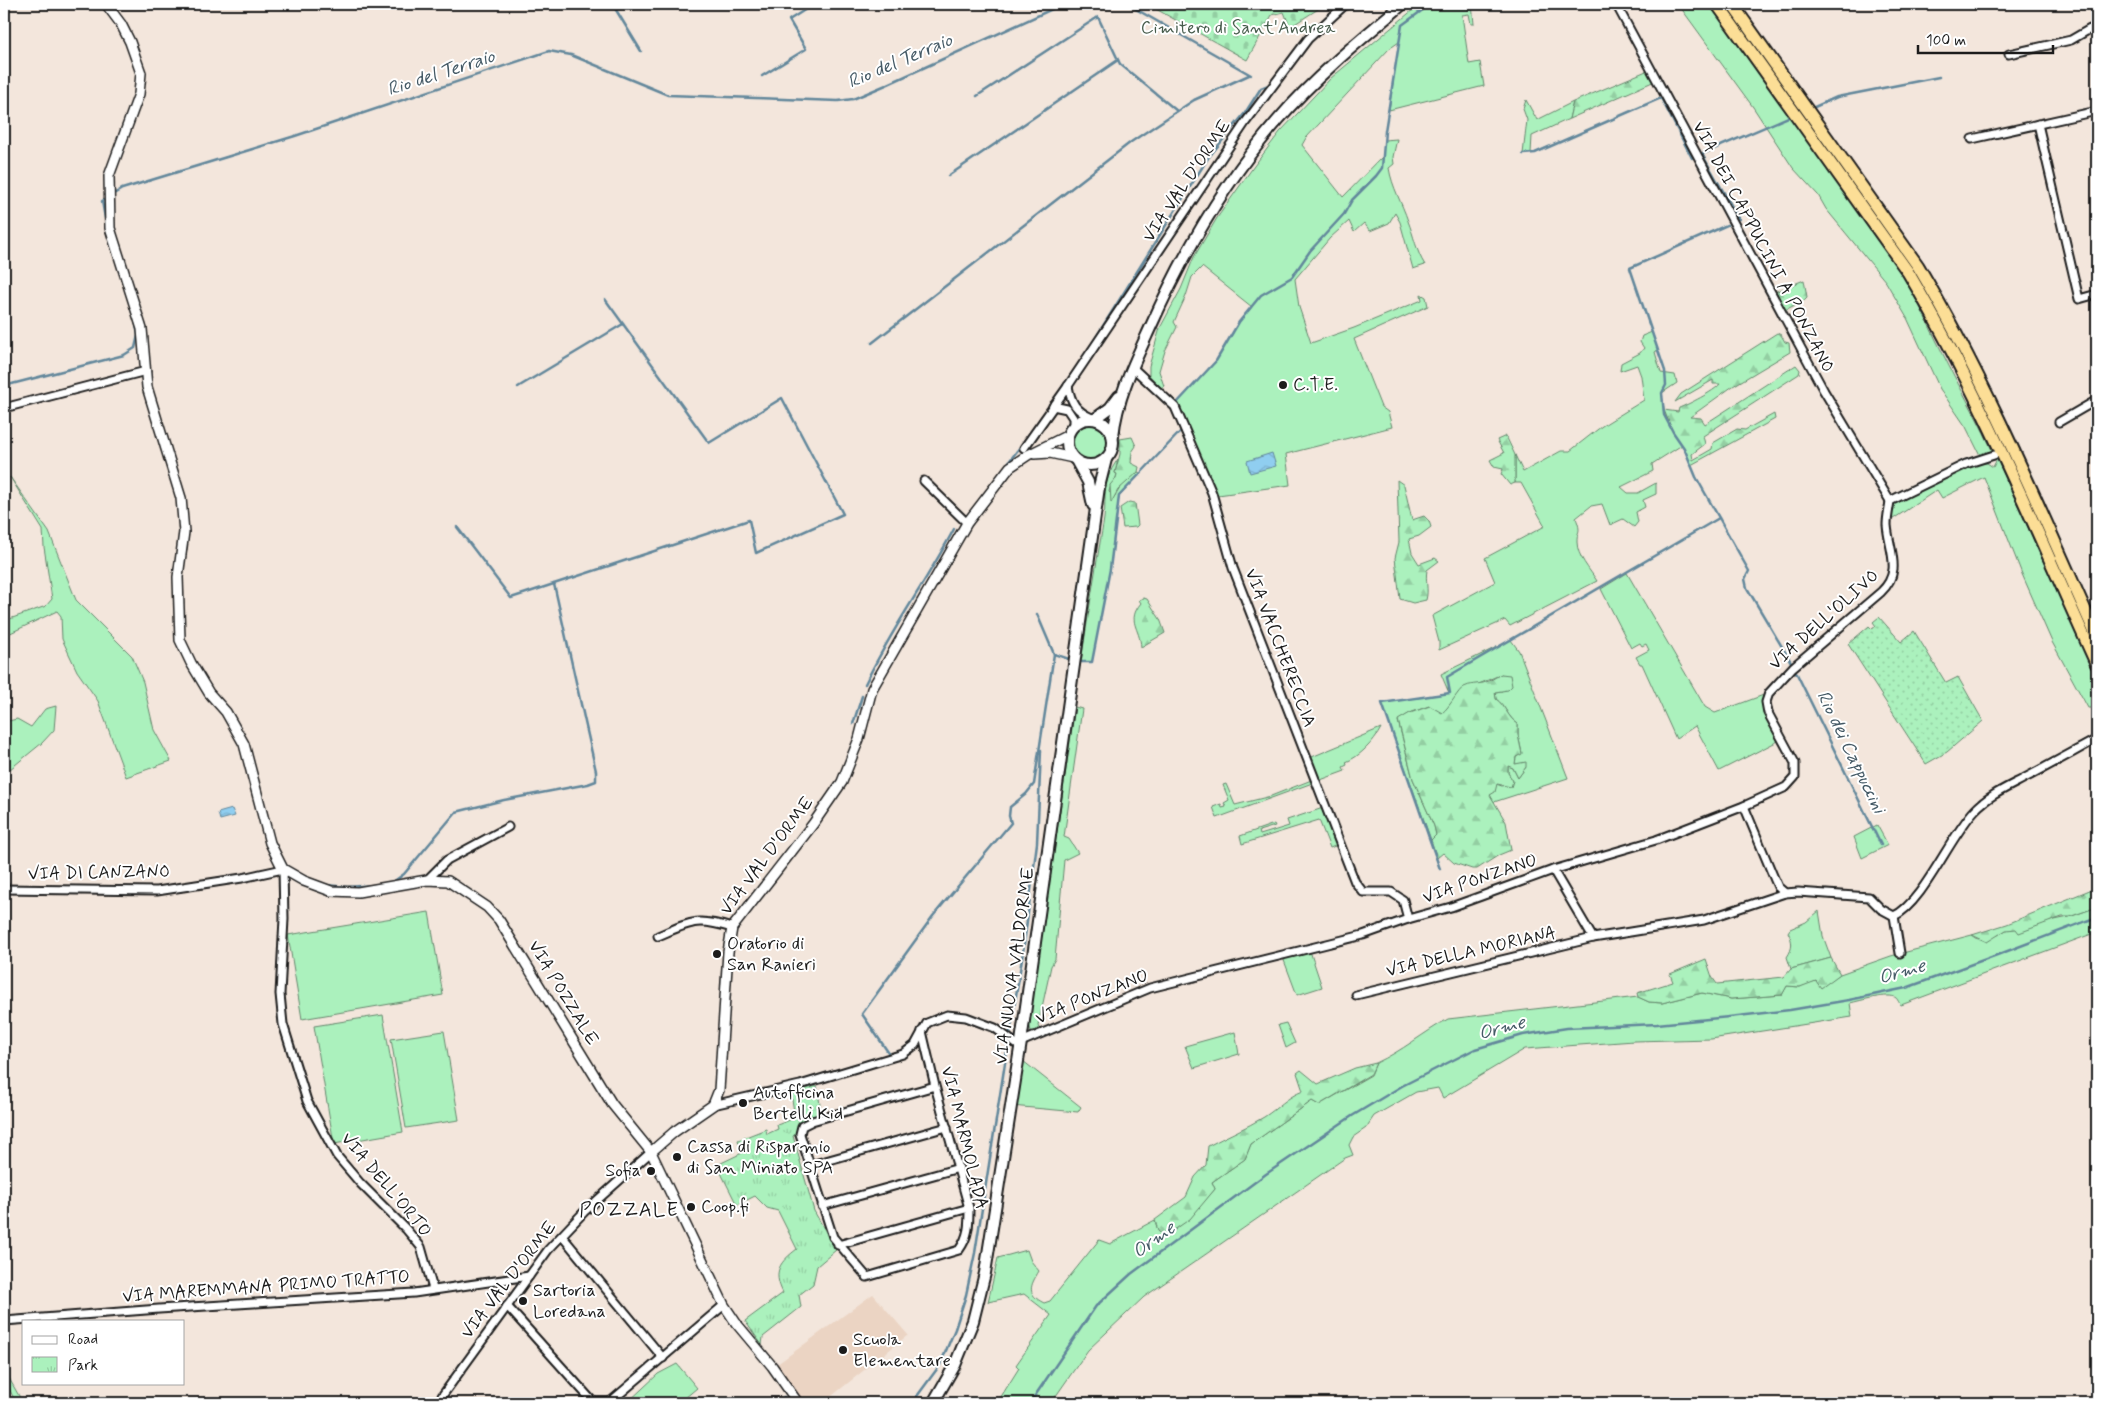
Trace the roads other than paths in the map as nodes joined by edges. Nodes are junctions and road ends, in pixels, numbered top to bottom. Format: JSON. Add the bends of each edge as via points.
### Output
{"nodes":[{"id":1,"x":106,"y":4,"type":"edge"},
{"id":2,"x":1346,"y":4,"type":"edge"},
{"id":3,"x":1403,"y":4,"type":"edge"},
{"id":4,"x":1616,"y":4,"type":"edge"},
{"id":5,"x":1717,"y":4,"type":"edge"},
{"id":6,"x":1732,"y":4,"type":"edge"},
{"id":7,"x":2097,"y":27,"type":"edge"},
{"id":8,"x":2009,"y":54,"type":"dead end"},
{"id":9,"x":2097,"y":111,"type":"edge"},
{"id":10,"x":2038,"y":124,"type":"junction"},
{"id":11,"x":1972,"y":139,"type":"dead end"},
{"id":12,"x":2097,"y":294,"type":"edge"},
{"id":13,"x":1132,"y":367,"type":"junction"},
{"id":14,"x":146,"y":371,"type":"junction"},
{"id":15,"x":1068,"y":386,"type":"junction"},
{"id":16,"x":1123,"y":389,"type":"junction"},
{"id":17,"x":2097,"y":400,"type":"edge"},
{"id":18,"x":1054,"y":406,"type":"junction"},
{"id":19,"x":4,"y":408,"type":"edge"},
{"id":20,"x":1093,"y":419,"type":"junction"},
{"id":21,"x":2059,"y":422,"type":"dead end"},
{"id":22,"x":1073,"y":426,"type":"junction"},
{"id":23,"x":1068,"y":435,"type":"junction"},
{"id":24,"x":1113,"y":436,"type":"junction"},
{"id":25,"x":1026,"y":452,"type":"junction"},
{"id":26,"x":1994,"y":455,"type":"dead end"},
{"id":27,"x":1106,"y":459,"type":"junction"},
{"id":28,"x":1075,"y":460,"type":"junction"},
{"id":29,"x":924,"y":481,"type":"dead end"},
{"id":30,"x":1890,"y":501,"type":"junction"},
{"id":31,"x":967,"y":523,"type":"junction"},
{"id":32,"x":1094,"y":523,"type":"junction"},
{"id":33,"x":2097,"y":637,"type":"edge"},
{"id":34,"x":2097,"y":665,"type":"edge"},
{"id":35,"x":2097,"y":739,"type":"edge"},
{"id":36,"x":1744,"y":806,"type":"junction"},
{"id":37,"x":508,"y":826,"type":"dead end"},
{"id":38,"x":283,"y":869,"type":"junction"},
{"id":39,"x":1553,"y":870,"type":"junction"},
{"id":40,"x":427,"y":880,"type":"junction"},
{"id":41,"x":4,"y":889,"type":"edge"},
{"id":42,"x":1785,"y":893,"type":"junction"},
{"id":43,"x":1894,"y":916,"type":"junction"},
{"id":44,"x":1408,"y":919,"type":"junction"},
{"id":45,"x":732,"y":928,"type":"junction"},
{"id":46,"x":658,"y":936,"type":"dead end"},
{"id":47,"x":1593,"y":938,"type":"junction"},
{"id":48,"x":1900,"y":953,"type":"dead end"},
{"id":49,"x":1356,"y":996,"type":"dead end"},
{"id":50,"x":922,"y":1031,"type":"junction"},
{"id":51,"x":1020,"y":1044,"type":"junction"},
{"id":52,"x":935,"y":1086,"type":"junction"},
{"id":53,"x":713,"y":1105,"type":"junction"},
{"id":54,"x":947,"y":1127,"type":"junction"},
{"id":55,"x":650,"y":1152,"type":"junction"},
{"id":56,"x":811,"y":1166,"type":"junction"},
{"id":57,"x":959,"y":1168,"type":"junction"},
{"id":58,"x":822,"y":1206,"type":"junction"},
{"id":59,"x":969,"y":1208,"type":"junction"},
{"id":60,"x":562,"y":1236,"type":"junction"},
{"id":61,"x":838,"y":1245,"type":"junction"},
{"id":62,"x":529,"y":1276,"type":"junction"},
{"id":63,"x":433,"y":1288,"type":"junction"},
{"id":64,"x":507,"y":1306,"type":"junction"},
{"id":65,"x":724,"y":1306,"type":"junction"},
{"id":66,"x":22,"y":1320,"type":"edge"},
{"id":67,"x":28,"y":1320,"type":"edge"},
{"id":68,"x":4,"y":1322,"type":"edge"},
{"id":69,"x":663,"y":1358,"type":"junction"},
{"id":70,"x":437,"y":1403,"type":"edge"},
{"id":71,"x":594,"y":1403,"type":"edge"},
{"id":72,"x":609,"y":1403,"type":"edge"},
{"id":73,"x":798,"y":1403,"type":"edge"},
{"id":74,"x":933,"y":1403,"type":"edge"}],
"edges":[{"from":1,"to":14,"type":"street","via":[[121,24],[141,73],[139,94],[109,176],[110,228],[142,329]]},
{"from":2,"to":15,"type":"street","name":"VIA VAL D'ORME","via":[[1308,39],[1246,123]]},
{"from":3,"to":13,"type":"main road","name":"VIA NUOVA VALDORME","via":[[1340,56],[1279,119],[1245,161],[1175,274]]},
{"from":4,"to":30,"type":"street","name":"VIA DEI CAPPUCINI A PONZANO","via":[[1824,391]]},
{"from":5,"to":34,"type":"highway","via":[[1881,233],[1927,305],[1980,406]]},
{"from":6,"to":33,"type":"highway","via":[[1937,297],[1991,402]]},
{"from":7,"to":8,"type":"street","via":[[2071,40]]},
{"from":9,"to":10,"type":"street"},
{"from":10,"to":11,"type":"street"},
{"from":10,"to":12,"type":"street","via":[[2079,299]]},
{"from":13,"to":16,"type":"main road","name":"VIA NUOVA VALDORME"},
{"from":13,"to":44,"type":"street","name":"VIA VACCHERECCIA","via":[[1174,407],[1212,493],[1233,568],[1355,882],[1363,892],[1391,892],[1403,900]]},
{"from":14,"to":19,"type":"street"},
{"from":14,"to":38,"type":"street","via":[[147,387],[181,498],[184,532],[178,577],[180,640],[190,663],[226,712],[244,744],[270,843]]},
{"from":15,"to":18,"type":"street","name":"VIA VAL D'ORME"},
{"from":15,"to":20,"type":"street","via":[[1076,408]]},
{"from":16,"to":20,"type":"main road","name":"VIA NUOVA VALDORME","via":[[1110,408]]},
{"from":16,"to":24,"type":"main road","name":"VIA NUOVA VALDORME"},
{"from":17,"to":21,"type":"street"},
{"from":18,"to":22,"type":"street","via":[[1068,409]]},
{"from":18,"to":25,"type":"street","name":"VIA VAL D'ORME"},
{"from":20,"to":22,"type":"main road","name":"VIA NUOVA VALDORME","via":[[1085,419]]},
{"from":20,"to":24,"type":"main road","via":[[1106,425]]},
{"from":22,"to":23,"type":"main road"},
{"from":23,"to":25,"type":"street","name":"VIA VAL D'ORME"},
{"from":23,"to":28,"type":"main road","name":"VIA NUOVA VALDORME","via":[[1069,451]]},
{"from":24,"to":27,"type":"main road","name":"VIA NUOVA VALDORME","via":[[1112,449]]},
{"from":25,"to":28,"type":"street","via":[[1050,453]]},
{"from":25,"to":31,"type":"street","name":"VIA VAL D'ORME","via":[[1010,467]]},
{"from":26,"to":30,"type":"street","via":[[1966,464]]},
{"from":27,"to":28,"type":"main road","via":[[1095,465]]},
{"from":27,"to":32,"type":"main road","name":"VIA NUOVA VALDORME"},
{"from":28,"to":32,"type":"main road","name":"VIA NUOVA VALDORME","via":[[1088,482]]},
{"from":29,"to":31,"type":"street"},
{"from":30,"to":36,"type":"street","name":"VIA DELL'OLIVO","via":[[1887,523],[1893,554],[1892,580],[1793,667],[1769,693],[1766,702],[1768,713],[1795,763],[1795,777],[1786,787]]},
{"from":31,"to":45,"type":"street","name":"VIA VAL D'ORME","via":[[872,689],[859,739],[842,782]]},
{"from":32,"to":51,"type":"main road","name":"VIA NUOVA VALDORME"},
{"from":35,"to":43,"type":"street","via":[[1992,796],[1976,809],[1957,831],[1917,896]]},
{"from":36,"to":39,"type":"street","name":"VIA PONZANO","via":[[1656,840]]},
{"from":36,"to":42,"type":"street","via":[[1778,887]]},
{"from":37,"to":40,"type":"street","via":[[447,860]]},
{"from":38,"to":40,"type":"street","name":"VIA POZZALE","via":[[331,891],[358,892]]},
{"from":38,"to":41,"type":"street","name":"VIA DI CANZANO","via":[[157,891]]},
{"from":38,"to":63,"type":"street","name":"VIA DELL'ORTO","via":[[280,994],[283,1024],[308,1101],[338,1156],[420,1247]]},
{"from":39,"to":44,"type":"street","name":"VIA PONZANO","via":[[1452,907]]},
{"from":39,"to":47,"type":"street","name":"VIA DELLA MORIANA"},
{"from":40,"to":55,"type":"street","name":"VIA POZZALE","via":[[454,884],[487,907],[499,920],[612,1104]]},
{"from":42,"to":43,"type":"street","via":[[1869,897]]},
{"from":42,"to":47,"type":"street","name":"VIA DELLA MORIANA","via":[[1704,920]]},
{"from":43,"to":48,"type":"street"},
{"from":44,"to":51,"type":"street","name":"VIA PONZANO","via":[[1363,935],[1150,988]]},
{"from":45,"to":46,"type":"street","via":[[712,922],[693,922]]},
{"from":45,"to":53,"type":"street","name":"VIA VAL D'ORME","via":[[719,1090]]},
{"from":47,"to":49,"type":"street","name":"VIA DELLA MORIANA"},
{"from":50,"to":51,"type":"street","via":[[927,1023],[947,1014],[995,1028]]},
{"from":50,"to":52,"type":"street","name":"VIA MARMOLADA"},
{"from":50,"to":53,"type":"street","via":[[915,1046],[903,1054],[800,1085]]},
{"from":51,"to":74,"type":"main road","name":"VIA NUOVA VALDORME","via":[[985,1273],[973,1321],[955,1366]]},
{"from":52,"to":54,"type":"street","name":"VIA MARMOLADA"},
{"from":52,"to":56,"type":"street","via":[[802,1126],[800,1134]]},
{"from":53,"to":55,"type":"street","name":"VIA VAL D'ORME"},
{"from":54,"to":56,"type":"street"},
{"from":54,"to":57,"type":"street","name":"VIA MARMOLADA"},
{"from":55,"to":60,"type":"street","name":"VIA VAL D'ORME"},
{"from":55,"to":65,"type":"street","name":"VIA POZZALE"},
{"from":56,"to":58,"type":"street"},
{"from":57,"to":58,"type":"street"},
{"from":57,"to":59,"type":"street","name":"VIA MARMOLADA"},
{"from":58,"to":61,"type":"street"},
{"from":59,"to":61,"type":"street"},
{"from":59,"to":61,"type":"street","name":"VIA MARMOLADA","via":[[966,1240],[959,1250],[868,1277]]},
{"from":60,"to":62,"type":"street","name":"VIA VAL D'ORME"},
{"from":60,"to":69,"type":"street"},
{"from":62,"to":63,"type":"street","name":"VIA MAREMMANA PRIMO TRATTO"},
{"from":62,"to":64,"type":"street","name":"VIA VAL D'ORME"},
{"from":63,"to":67,"type":"street","name":"VIA MAREMMANA PRIMO TRATTO","via":[[414,1293]]},
{"from":64,"to":70,"type":"street","name":"VIA VAL D'ORME"},
{"from":64,"to":71,"type":"street"},
{"from":65,"to":69,"type":"street"},
{"from":65,"to":73,"type":"street","name":"VIA POZZALE"},
{"from":66,"to":68,"type":"street","name":"VIA MAREMMANA PRIMO TRATTO"},
{"from":69,"to":72,"type":"street"}]}
